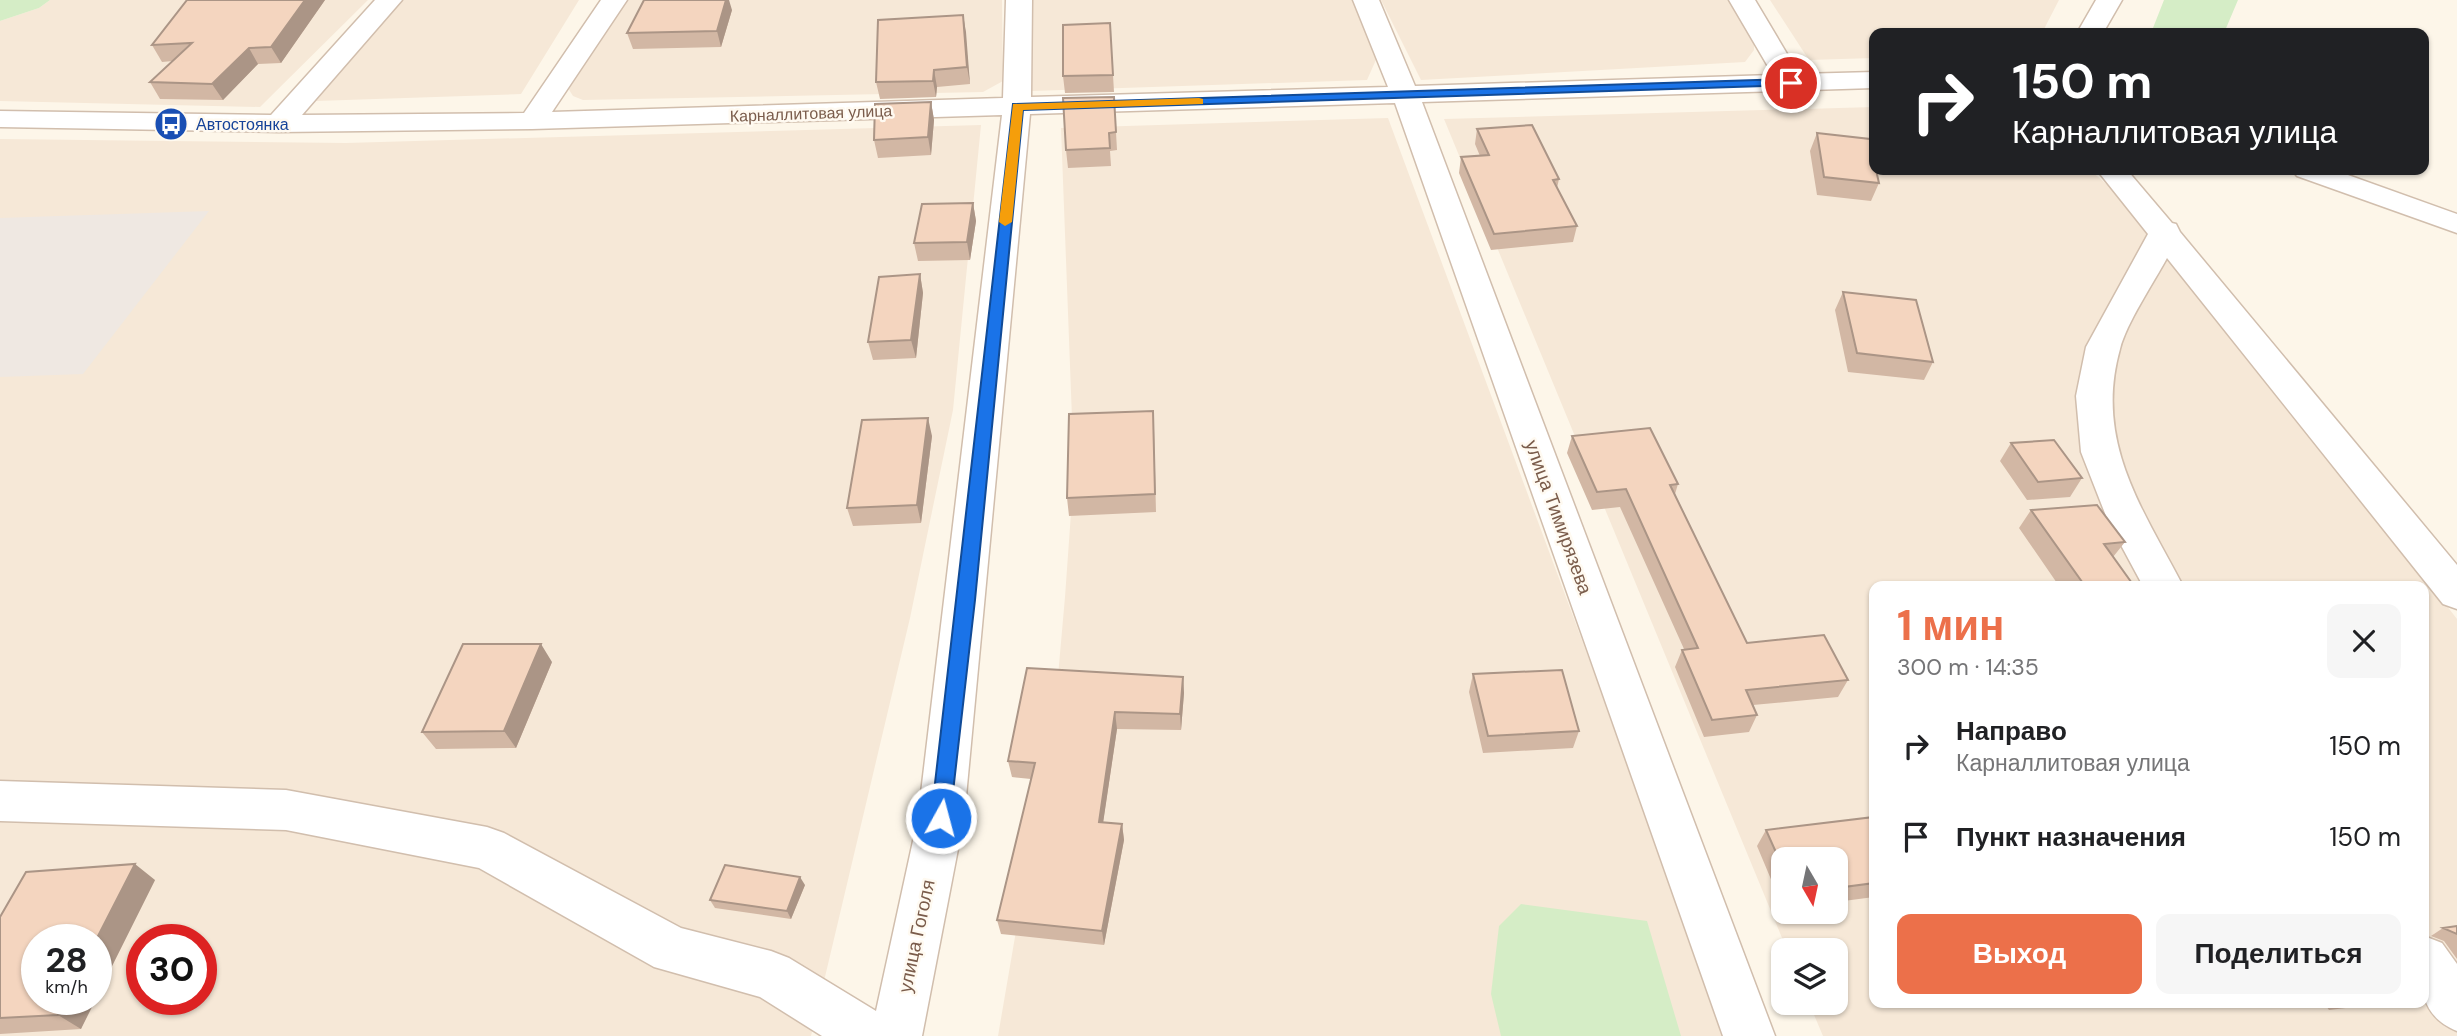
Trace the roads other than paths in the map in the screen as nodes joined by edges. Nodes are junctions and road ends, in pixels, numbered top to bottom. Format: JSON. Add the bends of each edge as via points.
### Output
{"nodes":[{"id":1,"x":388,"y":0,"type":"edge"},
{"id":2,"x":614,"y":0,"type":"edge"},
{"id":3,"x":1019,"y":0,"type":"edge"},
{"id":4,"x":1366,"y":0,"type":"edge"},
{"id":5,"x":1742,"y":0,"type":"edge"},
{"id":6,"x":2109,"y":0,"type":"edge"},
{"id":7,"x":2093,"y":28,"type":"edge"},
{"id":8,"x":1869,"y":80,"type":"edge"},
{"id":9,"x":1791,"y":83,"type":"junction"},
{"id":10,"x":1406,"y":96,"type":"junction"},
{"id":11,"x":1017,"y":107,"type":"junction"},
{"id":12,"x":0,"y":119,"type":"edge"},
{"id":13,"x":532,"y":121,"type":"junction"},
{"id":14,"x":279,"y":124,"type":"junction"},
{"id":15,"x":2116,"y":175,"type":"edge"},
{"id":16,"x":2321,"y":175,"type":"edge"},
{"id":17,"x":2457,"y":224,"type":"edge"},
{"id":18,"x":2165,"y":231,"type":"junction"},
{"id":19,"x":2160,"y":581,"type":"edge"},
{"id":20,"x":2456,"y":590,"type":"edge"},
{"id":21,"x":0,"y":802,"type":"edge"},
{"id":22,"x":2429,"y":967,"type":"edge"},
{"id":23,"x":2457,"y":1006,"type":"edge"},
{"id":24,"x":869,"y":1036,"type":"edge"},
{"id":25,"x":896,"y":1036,"type":"edge"},
{"id":26,"x":1749,"y":1036,"type":"edge"}],
"edges":[{"from":1,"to":14,"type":"street"},
{"from":2,"to":13,"type":"street"},
{"from":3,"to":11,"type":"street","name":"улица Гоголя"},
{"from":4,"to":10,"type":"street","name":"улица Тимирязева"},
{"from":5,"to":9,"type":"street"},
{"from":6,"to":7,"type":"street"},
{"from":8,"to":9,"type":"street","name":"Карналлитовая улица"},
{"from":9,"to":10,"type":"street","name":"Карналлитовая улица"},
{"from":10,"to":11,"type":"street","name":"Карналлитовая улица"},
{"from":10,"to":26,"type":"street","name":"улица Тимирязева"},
{"from":11,"to":13,"type":"street","name":"Карналлитовая улица"},
{"from":11,"to":25,"type":"street","name":"улица Гоголя","via":[[941,818]]},
{"from":12,"to":14,"type":"street","name":"Карналлитовая улица"},
{"from":13,"to":14,"type":"street","name":"Карналлитовая улица"},
{"from":15,"to":18,"type":"street"},
{"from":16,"to":17,"type":"street"},
{"from":18,"to":19,"type":"street","via":[[2103,347],[2094,396],[2099,452],[2127,521]]},
{"from":18,"to":20,"type":"street"},
{"from":21,"to":24,"type":"street","via":[[286,810],[487,848],[672,950],[771,975]]},
{"from":22,"to":23,"type":"street"}]}
